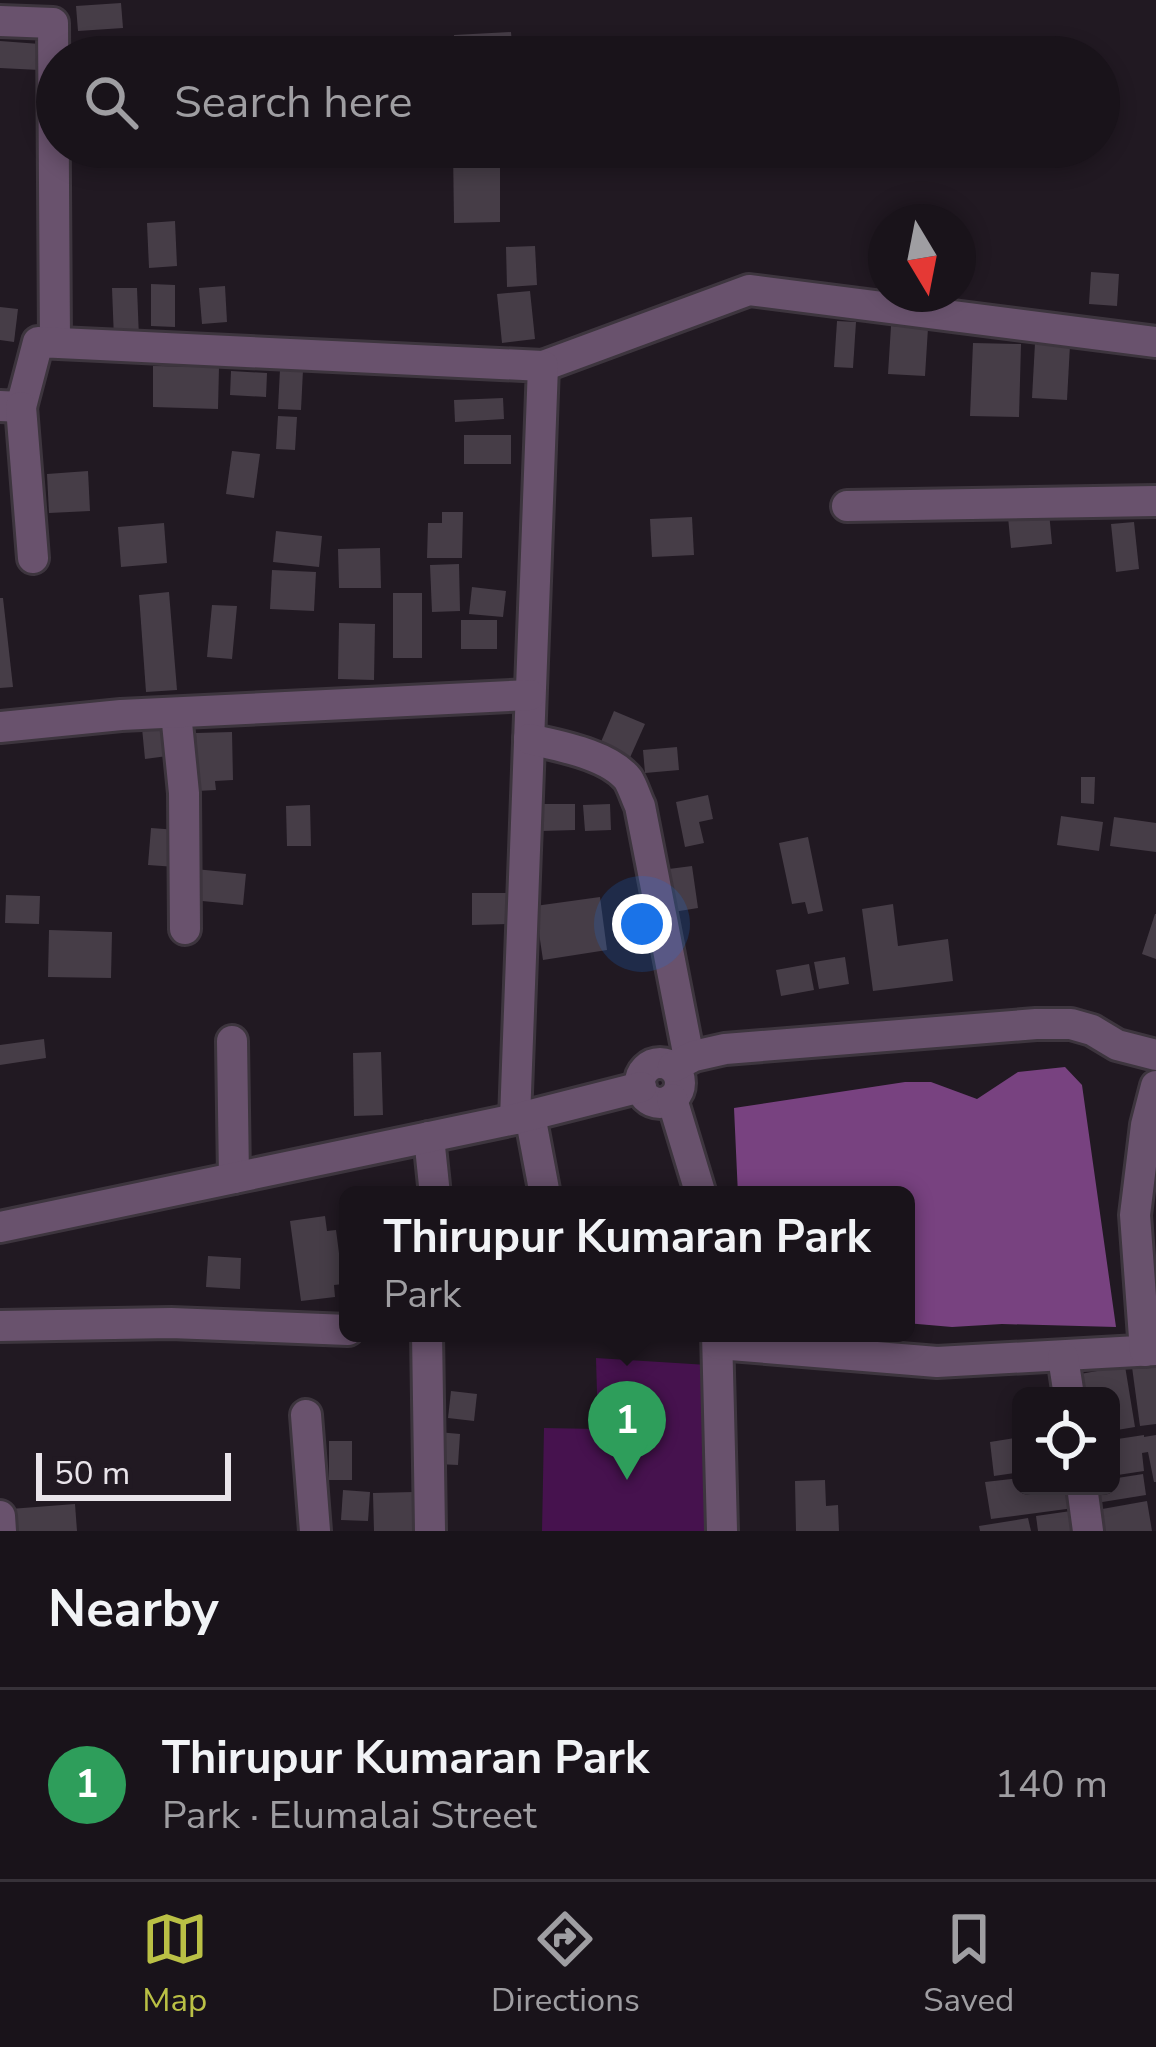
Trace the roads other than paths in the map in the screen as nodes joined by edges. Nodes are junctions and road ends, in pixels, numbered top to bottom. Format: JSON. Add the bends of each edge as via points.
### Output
{"nodes":[{"id":1,"x":0,"y":21,"type":"edge"},
{"id":2,"x":53,"y":36,"type":"edge"},
{"id":3,"x":54,"y":168,"type":"edge"},
{"id":4,"x":55,"y":342,"type":"junction"},
{"id":5,"x":1156,"y":342,"type":"edge"},
{"id":6,"x":543,"y":366,"type":"junction"},
{"id":7,"x":10,"y":407,"type":"edge"},
{"id":8,"x":1156,"y":500,"type":"edge"},
{"id":9,"x":847,"y":506,"type":"dead end"},
{"id":10,"x":33,"y":558,"type":"dead end"},
{"id":11,"x":530,"y":694,"type":"junction"},
{"id":12,"x":176,"y":712,"type":"junction"},
{"id":13,"x":0,"y":727,"type":"edge"},
{"id":14,"x":529,"y":739,"type":"junction"},
{"id":15,"x":185,"y":929,"type":"dead end"},
{"id":16,"x":232,"y":1041,"type":"dead end"},
{"id":17,"x":1156,"y":1055,"type":"edge"},
{"id":18,"x":681,"y":1063,"type":"junction"},
{"id":19,"x":1156,"y":1086,"type":"edge"},
{"id":20,"x":641,"y":1087,"type":"junction"},
{"id":21,"x":672,"y":1099,"type":"junction"},
{"id":22,"x":522,"y":1117,"type":"junction"},
{"id":23,"x":429,"y":1137,"type":"junction"},
{"id":24,"x":234,"y":1178,"type":"junction"},
{"id":25,"x":434,"y":1186,"type":"edge"},
{"id":26,"x":541,"y":1186,"type":"edge"},
{"id":27,"x":698,"y":1186,"type":"edge"},
{"id":28,"x":0,"y":1227,"type":"edge"},
{"id":29,"x":0,"y":1326,"type":"edge"},
{"id":30,"x":339,"y":1330,"type":"edge"},
{"id":31,"x":427,"y":1342,"type":"edge"},
{"id":32,"x":718,"y":1342,"type":"edge"},
{"id":33,"x":754,"y":1342,"type":"edge"},
{"id":34,"x":1150,"y":1350,"type":"edge"},
{"id":35,"x":1063,"y":1357,"type":"junction"},
{"id":36,"x":1068,"y":1387,"type":"edge"},
{"id":37,"x":306,"y":1415,"type":"dead end"},
{"id":38,"x":1083,"y":1495,"type":"edge"},
{"id":39,"x":0,"y":1516,"type":"edge"},
{"id":40,"x":1,"y":1531,"type":"edge"},
{"id":41,"x":315,"y":1531,"type":"edge"},
{"id":42,"x":430,"y":1531,"type":"edge"},
{"id":43,"x":722,"y":1531,"type":"edge"},
{"id":44,"x":1088,"y":1531,"type":"edge"}],
"edges":[{"from":1,"to":2,"type":"street","via":[[53,23]]},
{"from":3,"to":4,"type":"street"},
{"from":4,"to":6,"type":"street"},
{"from":4,"to":7,"type":"street","via":[[38,341]]},
{"from":5,"to":6,"type":"street","via":[[749,290]]},
{"from":6,"to":11,"type":"street"},
{"from":7,"to":10,"type":"street"},
{"from":8,"to":9,"type":"street"},
{"from":11,"to":12,"type":"street"},
{"from":11,"to":14,"type":"street"},
{"from":12,"to":13,"type":"street"},
{"from":12,"to":15,"type":"street"},
{"from":14,"to":18,"type":"street","via":[[581,752],[628,779],[640,806]]},
{"from":14,"to":22,"type":"street"},
{"from":16,"to":24,"type":"street"},
{"from":17,"to":18,"type":"street","via":[[1071,1024],[1036,1024],[725,1049]]},
{"from":18,"to":20,"type":"street","via":[[651,1065]]},
{"from":18,"to":21,"type":"street"},
{"from":19,"to":34,"type":"street","via":[[1136,1215]]},
{"from":20,"to":21,"type":"street","via":[[653,1101]]},
{"from":20,"to":22,"type":"street"},
{"from":21,"to":27,"type":"street"},
{"from":22,"to":23,"type":"street"},
{"from":22,"to":26,"type":"street"},
{"from":23,"to":24,"type":"street"},
{"from":23,"to":25,"type":"street"},
{"from":24,"to":28,"type":"street"},
{"from":29,"to":30,"type":"street"},
{"from":31,"to":42,"type":"street"},
{"from":32,"to":43,"type":"street"},
{"from":33,"to":35,"type":"street","via":[[937,1362]]},
{"from":34,"to":35,"type":"street"},
{"from":35,"to":36,"type":"street"},
{"from":37,"to":41,"type":"street"},
{"from":38,"to":44,"type":"street"},
{"from":39,"to":40,"type":"street"}]}
